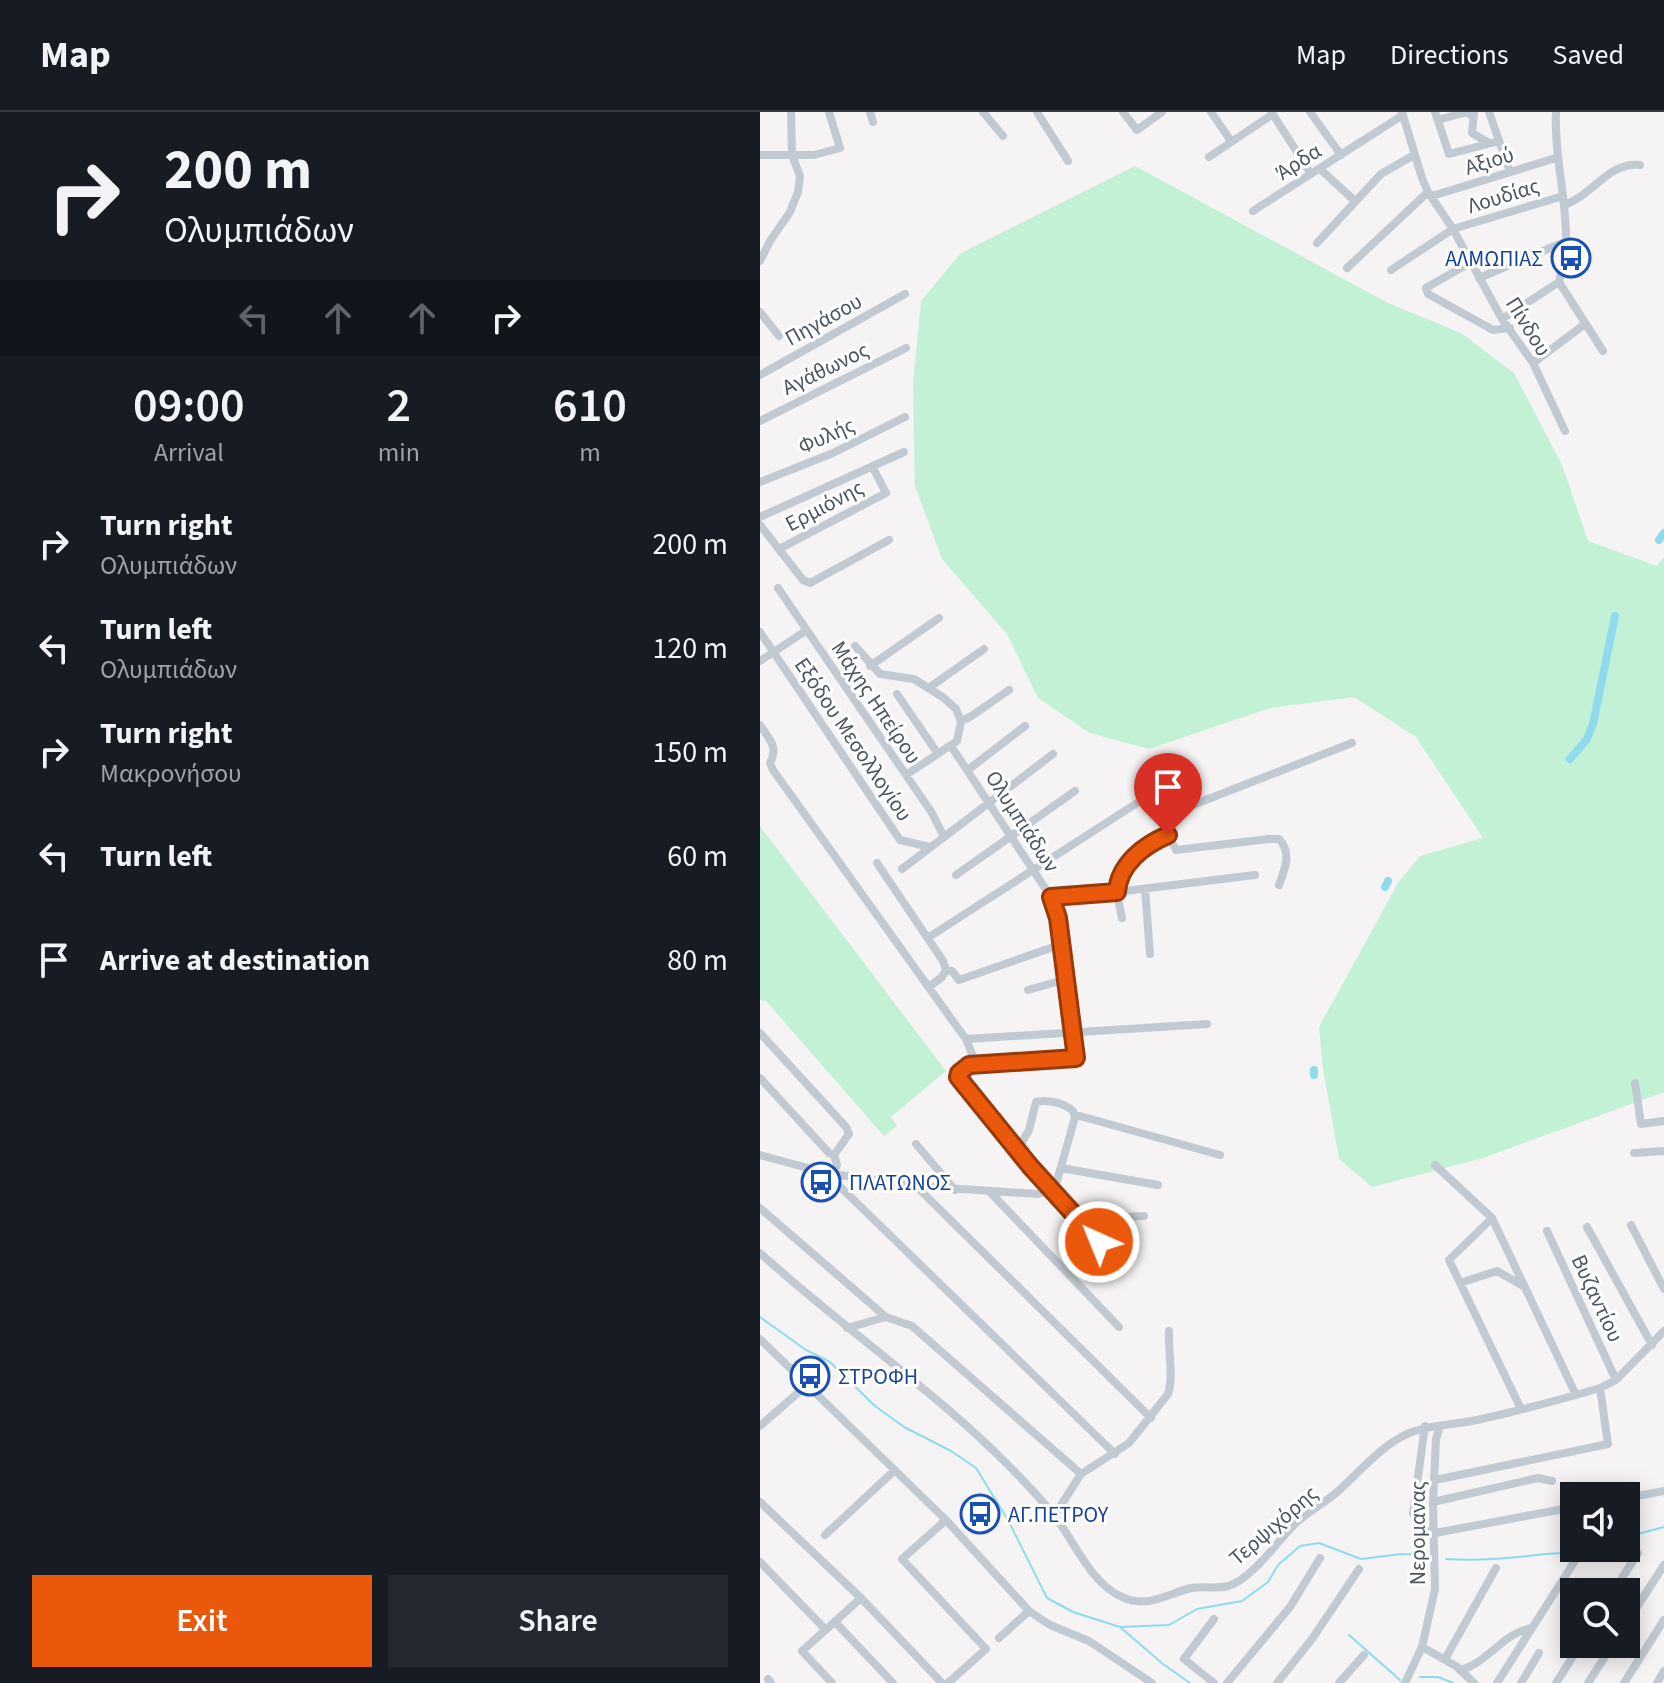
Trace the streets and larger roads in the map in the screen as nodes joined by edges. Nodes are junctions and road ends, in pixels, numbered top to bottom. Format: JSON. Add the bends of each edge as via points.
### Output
{"nodes":[{"id":1,"x":791,"y":112,"type":"edge"},
{"id":2,"x":829,"y":112,"type":"edge"},
{"id":3,"x":1037,"y":112,"type":"edge"},
{"id":4,"x":1123,"y":112,"type":"edge"},
{"id":5,"x":1162,"y":112,"type":"edge"},
{"id":6,"x":1211,"y":112,"type":"edge"},
{"id":7,"x":1310,"y":112,"type":"edge"},
{"id":8,"x":1489,"y":112,"type":"edge"},
{"id":9,"x":1556,"y":112,"type":"edge"},
{"id":10,"x":987,"y":113,"type":"edge"},
{"id":11,"x":1272,"y":113,"type":"edge"},
{"id":12,"x":1403,"y":114,"type":"edge"},
{"id":13,"x":1474,"y":114,"type":"edge"},
{"id":14,"x":1436,"y":116,"type":"edge"},
{"id":15,"x":1003,"y":136,"type":"dead end"},
{"id":16,"x":1231,"y":141,"type":"junction"},
{"id":17,"x":1499,"y":141,"type":"junction"},
{"id":18,"x":1489,"y":143,"type":"junction"},
{"id":19,"x":760,"y":155,"type":"edge"},
{"id":20,"x":792,"y":155,"type":"junction"},
{"id":21,"x":1341,"y":155,"type":"junction"},
{"id":22,"x":1414,"y":155,"type":"junction"},
{"id":23,"x":1209,"y":157,"type":"dead end"},
{"id":24,"x":1556,"y":158,"type":"junction"},
{"id":25,"x":1068,"y":161,"type":"dead end"},
{"id":26,"x":1640,"y":165,"type":"dead end"},
{"id":27,"x":1316,"y":171,"type":"junction"},
{"id":28,"x":1510,"y":172,"type":"junction"},
{"id":29,"x":1430,"y":194,"type":"junction"},
{"id":30,"x":1355,"y":201,"type":"junction"},
{"id":31,"x":1564,"y":201,"type":"junction"},
{"id":32,"x":1253,"y":211,"type":"dead end"},
{"id":33,"x":1453,"y":229,"type":"junction"},
{"id":34,"x":1567,"y":241,"type":"junction"},
{"id":35,"x":1317,"y":243,"type":"dead end"},
{"id":36,"x":760,"y":261,"type":"edge"},
{"id":37,"x":1471,"y":262,"type":"junction"},
{"id":38,"x":1347,"y":268,"type":"dead end"},
{"id":39,"x":1391,"y":270,"type":"dead end"},
{"id":40,"x":1479,"y":278,"type":"junction"},
{"id":41,"x":1559,"y":282,"type":"junction"},
{"id":42,"x":905,"y":294,"type":"dead end"},
{"id":43,"x":760,"y":312,"type":"edge"},
{"id":44,"x":1502,"y":319,"type":"junction"},
{"id":45,"x":1585,"y":324,"type":"junction"},
{"id":46,"x":1510,"y":328,"type":"junction"},
{"id":47,"x":779,"y":336,"type":"dead end"},
{"id":48,"x":906,"y":348,"type":"dead end"},
{"id":49,"x":1603,"y":351,"type":"dead end"},
{"id":50,"x":1533,"y":363,"type":"junction"},
{"id":51,"x":760,"y":375,"type":"edge"},
{"id":52,"x":905,"y":417,"type":"dead end"},
{"id":53,"x":760,"y":421,"type":"edge"},
{"id":54,"x":1565,"y":431,"type":"dead end"},
{"id":55,"x":904,"y":452,"type":"dead end"},
{"id":56,"x":872,"y":466,"type":"junction"},
{"id":57,"x":760,"y":482,"type":"edge"},
{"id":58,"x":760,"y":517,"type":"edge"},
{"id":59,"x":760,"y":525,"type":"edge"},
{"id":60,"x":889,"y":540,"type":"dead end"},
{"id":61,"x":779,"y":549,"type":"junction"},
{"id":62,"x":778,"y":588,"type":"dead end"},
{"id":63,"x":939,"y":618,"type":"dead end"},
{"id":64,"x":807,"y":630,"type":"junction"},
{"id":65,"x":760,"y":632,"type":"edge"},
{"id":66,"x":855,"y":646,"type":"dead end"},
{"id":67,"x":984,"y":649,"type":"dead end"},
{"id":68,"x":773,"y":652,"type":"junction"},
{"id":69,"x":760,"y":661,"type":"edge"},
{"id":70,"x":870,"y":666,"type":"junction"},
{"id":71,"x":930,"y":687,"type":"junction"},
{"id":72,"x":1009,"y":690,"type":"dead end"},
{"id":73,"x":897,"y":694,"type":"dead end"},
{"id":74,"x":961,"y":721,"type":"junction"},
{"id":75,"x":760,"y":725,"type":"edge"},
{"id":76,"x":1025,"y":726,"type":"dead end"},
{"id":77,"x":1352,"y":743,"type":"dead end"},
{"id":78,"x":951,"y":746,"type":"junction"},
{"id":79,"x":938,"y":754,"type":"junction"},
{"id":80,"x":1053,"y":754,"type":"dead end"},
{"id":81,"x":969,"y":769,"type":"junction"},
{"id":82,"x":906,"y":775,"type":"junction"},
{"id":83,"x":1075,"y":791,"type":"dead end"},
{"id":84,"x":1137,"y":803,"type":"dead end"},
{"id":85,"x":989,"y":804,"type":"junction"},
{"id":86,"x":1168,"y":835,"type":"junction"},
{"id":87,"x":944,"y":837,"type":"junction"},
{"id":88,"x":1010,"y":838,"type":"junction"},
{"id":89,"x":930,"y":847,"type":"junction"},
{"id":90,"x":877,"y":863,"type":"dead end"},
{"id":91,"x":902,"y":869,"type":"dead end"},
{"id":92,"x":1034,"y":872,"type":"junction"},
{"id":93,"x":956,"y":875,"type":"dead end"},
{"id":94,"x":1255,"y":875,"type":"dead end"},
{"id":95,"x":1279,"y":885,"type":"dead end"},
{"id":96,"x":1145,"y":889,"type":"junction"},
{"id":97,"x":1117,"y":892,"type":"junction"},
{"id":98,"x":1051,"y":897,"type":"junction"},
{"id":99,"x":1122,"y":918,"type":"dead end"},
{"id":100,"x":929,"y":937,"type":"junction"},
{"id":101,"x":1062,"y":944,"type":"junction"},
{"id":102,"x":1150,"y":954,"type":"dead end"},
{"id":103,"x":946,"y":970,"type":"junction"},
{"id":104,"x":1067,"y":979,"type":"junction"},
{"id":105,"x":929,"y":987,"type":"junction"},
{"id":106,"x":1028,"y":990,"type":"dead end"},
{"id":107,"x":1207,"y":1024,"type":"dead end"},
{"id":108,"x":760,"y":1033,"type":"edge"},
{"id":109,"x":1074,"y":1033,"type":"junction"},
{"id":110,"x":966,"y":1039,"type":"junction"},
{"id":111,"x":976,"y":1064,"type":"junction"},
{"id":112,"x":760,"y":1078,"type":"edge"},
{"id":113,"x":1635,"y":1083,"type":"dead end"},
{"id":114,"x":1075,"y":1117,"type":"junction"},
{"id":115,"x":1664,"y":1121,"type":"edge"},
{"id":116,"x":916,"y":1144,"type":"dead end"},
{"id":117,"x":1017,"y":1151,"type":"junction"},
{"id":118,"x":1664,"y":1151,"type":"edge"},
{"id":119,"x":1634,"y":1153,"type":"dead end"},
{"id":120,"x":834,"y":1155,"type":"junction"},
{"id":121,"x":1220,"y":1155,"type":"dead end"},
{"id":122,"x":762,"y":1159,"type":"edge"},
{"id":123,"x":1435,"y":1165,"type":"dead end"},
{"id":124,"x":1061,"y":1168,"type":"junction"},
{"id":125,"x":830,"y":1173,"type":"junction"},
{"id":126,"x":1158,"y":1185,"type":"dead end"},
{"id":127,"x":916,"y":1186,"type":"junction"},
{"id":128,"x":955,"y":1190,"type":"junction"},
{"id":129,"x":1050,"y":1190,"type":"junction"},
{"id":130,"x":989,"y":1191,"type":"junction"},
{"id":131,"x":760,"y":1208,"type":"edge"},
{"id":132,"x":1144,"y":1216,"type":"dead end"},
{"id":133,"x":1492,"y":1218,"type":"junction"},
{"id":134,"x":1081,"y":1225,"type":"junction"},
{"id":135,"x":1631,"y":1225,"type":"dead end"},
{"id":136,"x":1587,"y":1227,"type":"dead end"},
{"id":137,"x":1547,"y":1231,"type":"dead end"},
{"id":138,"x":760,"y":1253,"type":"edge"},
{"id":139,"x":1116,"y":1260,"type":"dead end"},
{"id":140,"x":1460,"y":1283,"type":"junction"},
{"id":141,"x":1525,"y":1287,"type":"junction"},
{"id":142,"x":1664,"y":1289,"type":"edge"},
{"id":143,"x":886,"y":1317,"type":"junction"},
{"id":144,"x":1119,"y":1327,"type":"dead end"},
{"id":145,"x":847,"y":1328,"type":"junction"},
{"id":146,"x":1169,"y":1331,"type":"dead end"},
{"id":147,"x":1664,"y":1331,"type":"edge"},
{"id":148,"x":760,"y":1339,"type":"edge"},
{"id":149,"x":1652,"y":1345,"type":"junction"},
{"id":150,"x":1616,"y":1380,"type":"junction"},
{"id":151,"x":808,"y":1384,"type":"junction"},
{"id":152,"x":1600,"y":1388,"type":"junction"},
{"id":153,"x":1576,"y":1395,"type":"junction"},
{"id":154,"x":1521,"y":1409,"type":"junction"},
{"id":155,"x":1151,"y":1418,"type":"junction"},
{"id":156,"x":760,"y":1426,"type":"edge"},
{"id":157,"x":1425,"y":1426,"type":"junction"},
{"id":158,"x":1440,"y":1426,"type":"junction"},
{"id":159,"x":1115,"y":1454,"type":"junction"},
{"id":160,"x":895,"y":1470,"type":"junction"},
{"id":161,"x":1081,"y":1474,"type":"junction"},
{"id":162,"x":1435,"y":1480,"type":"junction"},
{"id":163,"x":1552,"y":1481,"type":"dead end"},
{"id":164,"x":1664,"y":1491,"type":"edge"},
{"id":165,"x":1640,"y":1495,"type":"edge"},
{"id":166,"x":760,"y":1502,"type":"edge"},
{"id":167,"x":1433,"y":1502,"type":"junction"},
{"id":168,"x":1560,"y":1510,"type":"edge"},
{"id":169,"x":1054,"y":1516,"type":"junction"},
{"id":170,"x":946,"y":1520,"type":"junction"},
{"id":171,"x":1435,"y":1533,"type":"junction"},
{"id":172,"x":825,"y":1535,"type":"dead end"},
{"id":173,"x":1320,"y":1558,"type":"dead end"},
{"id":174,"x":760,"y":1562,"type":"edge"},
{"id":175,"x":1574,"y":1562,"type":"edge"},
{"id":176,"x":1664,"y":1565,"type":"edge"},
{"id":177,"x":1496,"y":1568,"type":"dead end"},
{"id":178,"x":1359,"y":1569,"type":"dead end"},
{"id":179,"x":861,"y":1598,"type":"junction"},
{"id":180,"x":1640,"y":1602,"type":"edge"},
{"id":181,"x":1029,"y":1611,"type":"junction"},
{"id":182,"x":1214,"y":1619,"type":"dead end"},
{"id":183,"x":1664,"y":1620,"type":"edge"},
{"id":184,"x":835,"y":1622,"type":"junction"},
{"id":185,"x":1532,"y":1628,"type":"junction"},
{"id":186,"x":826,"y":1630,"type":"junction"},
{"id":187,"x":999,"y":1638,"type":"dead end"},
{"id":188,"x":1422,"y":1647,"type":"junction"},
{"id":189,"x":1539,"y":1653,"type":"dead end"},
{"id":190,"x":1364,"y":1655,"type":"dead end"},
{"id":191,"x":1572,"y":1658,"type":"edge"},
{"id":192,"x":1604,"y":1658,"type":"edge"},
{"id":193,"x":1445,"y":1659,"type":"junction"},
{"id":194,"x":1460,"y":1670,"type":"junction"},
{"id":195,"x":1664,"y":1671,"type":"edge"},
{"id":196,"x":832,"y":1683,"type":"edge"},
{"id":197,"x":893,"y":1683,"type":"edge"},
{"id":198,"x":942,"y":1683,"type":"edge"},
{"id":199,"x":948,"y":1683,"type":"edge"},
{"id":200,"x":1152,"y":1683,"type":"edge"},
{"id":201,"x":1214,"y":1683,"type":"edge"},
{"id":202,"x":1227,"y":1683,"type":"edge"},
{"id":203,"x":1277,"y":1683,"type":"edge"},
{"id":204,"x":1339,"y":1683,"type":"edge"},
{"id":205,"x":1405,"y":1683,"type":"edge"},
{"id":206,"x":1474,"y":1683,"type":"edge"},
{"id":207,"x":1497,"y":1683,"type":"edge"},
{"id":208,"x":1521,"y":1683,"type":"edge"},
{"id":209,"x":1556,"y":1683,"type":"edge"},
{"id":210,"x":1588,"y":1683,"type":"edge"},
{"id":211,"x":1624,"y":1683,"type":"edge"},
{"id":212,"x":1657,"y":1683,"type":"edge"}],
"edges":[{"from":1,"to":20,"type":"street"},
{"from":2,"to":20,"type":"street","via":[[840,148]]},
{"from":3,"to":25,"type":"street"},
{"from":4,"to":5,"type":"street","via":[[1137,130]]},
{"from":6,"to":16,"type":"street"},
{"from":7,"to":21,"type":"street"},
{"from":8,"to":17,"type":"street"},
{"from":9,"to":24,"type":"street"},
{"from":10,"to":15,"type":"street"},
{"from":11,"to":16,"type":"street"},
{"from":11,"to":27,"type":"street"},
{"from":12,"to":21,"type":"street","name":"Άρδα"},
{"from":12,"to":22,"type":"street","name":"Πίνδου"},
{"from":13,"to":14,"type":"street"},
{"from":13,"to":18,"type":"street","via":[[1472,133]]},
{"from":14,"to":18,"type":"street","via":[[1449,154]]},
{"from":16,"to":23,"type":"street"},
{"from":17,"to":18,"type":"street"},
{"from":17,"to":28,"type":"street"},
{"from":19,"to":20,"type":"street"},
{"from":20,"to":36,"type":"street","via":[[800,176],[798,192]]},
{"from":21,"to":27,"type":"street","name":"Άρδα"},
{"from":22,"to":29,"type":"street","name":"Πίνδου"},
{"from":22,"to":30,"type":"street","via":[[1381,174]]},
{"from":24,"to":28,"type":"street","name":"Αξιού"},
{"from":24,"to":31,"type":"street"},
{"from":26,"to":31,"type":"street","name":"Λουδίας","via":[[1623,165],[1577,200]]},
{"from":27,"to":30,"type":"street"},
{"from":27,"to":32,"type":"street","name":"Άρδα"},
{"from":28,"to":29,"type":"street","name":"Αξιού"},
{"from":29,"to":33,"type":"street","name":"Πίνδου"},
{"from":29,"to":38,"type":"street"},
{"from":30,"to":35,"type":"street"},
{"from":31,"to":33,"type":"street","name":"Λουδίας"},
{"from":31,"to":34,"type":"street"},
{"from":33,"to":37,"type":"street","name":"Πίνδου"},
{"from":33,"to":39,"type":"street","name":"Λουδίας"},
{"from":34,"to":40,"type":"street"},
{"from":34,"to":41,"type":"street"},
{"from":37,"to":40,"type":"street","name":"Πίνδου"},
{"from":37,"to":46,"type":"street","via":[[1426,288],[1428,294],[1493,330]]},
{"from":40,"to":44,"type":"street","name":"Πίνδου"},
{"from":41,"to":44,"type":"street"},
{"from":41,"to":45,"type":"street"},
{"from":42,"to":51,"type":"street","name":"Πηγάσου"},
{"from":43,"to":47,"type":"street"},
{"from":44,"to":46,"type":"street","name":"Πίνδου"},
{"from":45,"to":49,"type":"street"},
{"from":45,"to":50,"type":"street"},
{"from":46,"to":50,"type":"street","name":"Πίνδου"},
{"from":48,"to":53,"type":"street","name":"Αγάθωνος"},
{"from":50,"to":54,"type":"street","name":"Πίνδου"},
{"from":52,"to":57,"type":"street","name":"Φυλής"},
{"from":55,"to":56,"type":"street"},
{"from":56,"to":58,"type":"street"},
{"from":56,"to":61,"type":"street","name":"Ερμιόνης","via":[[886,493]]},
{"from":59,"to":61,"type":"street"},
{"from":60,"to":61,"type":"street","via":[[810,583]]},
{"from":62,"to":64,"type":"street","name":"Μάχης Ηπείρου"},
{"from":63,"to":70,"type":"street"},
{"from":64,"to":68,"type":"street"},
{"from":64,"to":82,"type":"street","name":"Μάχης Ηπείρου"},
{"from":65,"to":68,"type":"street","name":"Εξόδου Μεσολλογίου"},
{"from":66,"to":70,"type":"street"},
{"from":67,"to":71,"type":"street"},
{"from":68,"to":69,"type":"street"},
{"from":68,"to":89,"type":"street","name":"Εξόδου Μεσολλογίου","via":[[900,840]]},
{"from":70,"to":71,"type":"street","via":[[880,674]]},
{"from":71,"to":74,"type":"street","via":[[956,709]]},
{"from":72,"to":74,"type":"street"},
{"from":73,"to":79,"type":"street"},
{"from":74,"to":78,"type":"street"},
{"from":75,"to":105,"type":"street","via":[[774,747],[773,770]]},
{"from":76,"to":81,"type":"street"},
{"from":77,"to":86,"type":"street","via":[[1162,817]]},
{"from":78,"to":79,"type":"street"},
{"from":78,"to":81,"type":"street","name":"Ολυμπιάδων"},
{"from":79,"to":82,"type":"street"},
{"from":80,"to":85,"type":"street"},
{"from":81,"to":85,"type":"street","name":"Ολυμπιάδων"},
{"from":82,"to":87,"type":"street","name":"Μάχης Ηπείρου"},
{"from":83,"to":88,"type":"street"},
{"from":84,"to":92,"type":"street"},
{"from":85,"to":87,"type":"street"},
{"from":85,"to":88,"type":"street","name":"Ολυμπιάδων"},
{"from":86,"to":95,"type":"street","via":[[1176,850],[1279,839],[1287,853]]},
{"from":86,"to":97,"type":"street","via":[[1128,864]]},
{"from":87,"to":89,"type":"street"},
{"from":88,"to":92,"type":"street","name":"Ολυμπιάδων"},
{"from":88,"to":93,"type":"street"},
{"from":89,"to":91,"type":"street"},
{"from":90,"to":100,"type":"street"},
{"from":92,"to":98,"type":"street","name":"Ολυμπιάδων"},
{"from":92,"to":100,"type":"street"},
{"from":94,"to":96,"type":"street"},
{"from":96,"to":97,"type":"street"},
{"from":96,"to":102,"type":"street"},
{"from":97,"to":98,"type":"street"},
{"from":97,"to":99,"type":"street"},
{"from":98,"to":101,"type":"street","name":"Ολυμπιάδων"},
{"from":100,"to":103,"type":"street"},
{"from":101,"to":103,"type":"street","via":[[959,980]]},
{"from":101,"to":104,"type":"street","name":"Ολυμπιάδων"},
{"from":103,"to":105,"type":"street"},
{"from":104,"to":106,"type":"street"},
{"from":104,"to":109,"type":"street","name":"Ολυμπιάδων"},
{"from":105,"to":110,"type":"street"},
{"from":107,"to":109,"type":"street"},
{"from":108,"to":120,"type":"street","via":[[846,1127],[847,1140]]},
{"from":109,"to":110,"type":"street"},
{"from":109,"to":111,"type":"street","via":[[1076,1058]]},
{"from":110,"to":111,"type":"street"},
{"from":111,"to":117,"type":"street","via":[[958,1077]]},
{"from":112,"to":120,"type":"street"},
{"from":113,"to":115,"type":"street","via":[[1641,1124]]},
{"from":114,"to":117,"type":"street","via":[[1062,1104],[1036,1102]]},
{"from":114,"to":121,"type":"street"},
{"from":114,"to":124,"type":"street"},
{"from":116,"to":128,"type":"street"},
{"from":117,"to":129,"type":"street"},
{"from":118,"to":119,"type":"street"},
{"from":120,"to":125,"type":"street","via":[[837,1165]]},
{"from":122,"to":125,"type":"street"},
{"from":123,"to":133,"type":"street"},
{"from":124,"to":126,"type":"street"},
{"from":124,"to":129,"type":"street"},
{"from":125,"to":127,"type":"street"},
{"from":125,"to":159,"type":"street"},
{"from":127,"to":128,"type":"street"},
{"from":127,"to":155,"type":"street"},
{"from":128,"to":130,"type":"street"},
{"from":129,"to":130,"type":"street"},
{"from":129,"to":134,"type":"street"},
{"from":130,"to":144,"type":"street"},
{"from":131,"to":143,"type":"street"},
{"from":132,"to":134,"type":"street","via":[[1088,1219]]},
{"from":133,"to":140,"type":"street","via":[[1449,1260]]},
{"from":133,"to":141,"type":"street"},
{"from":134,"to":139,"type":"street"},
{"from":135,"to":142,"type":"street"},
{"from":136,"to":149,"type":"street"},
{"from":137,"to":150,"type":"street","name":"Βυζαντίου"},
{"from":138,"to":145,"type":"street","name":"Τερψιχόρης"},
{"from":140,"to":141,"type":"street","via":[[1497,1271]]},
{"from":140,"to":154,"type":"street"},
{"from":141,"to":153,"type":"street"},
{"from":143,"to":145,"type":"street"},
{"from":143,"to":161,"type":"street","via":[[912,1326]]},
{"from":145,"to":169,"type":"street","name":"Τερψιχόρης","via":[[991,1446]]},
{"from":146,"to":155,"type":"street","via":[[1171,1388]]},
{"from":147,"to":149,"type":"street","name":"Τερψιχόρης"},
{"from":148,"to":151,"type":"street"},
{"from":149,"to":150,"type":"street","name":"Τερψιχόρης"},
{"from":150,"to":152,"type":"street","name":"Τερψιχόρης"},
{"from":151,"to":156,"type":"street"},
{"from":151,"to":160,"type":"street"},
{"from":152,"to":153,"type":"street","name":"Τερψιχόρης"},
{"from":152,"to":162,"type":"street","via":[[1608,1444]]},
{"from":153,"to":154,"type":"street","name":"Τερψιχόρης"},
{"from":154,"to":158,"type":"street","name":"Τερψιχόρης"},
{"from":155,"to":159,"type":"street"},
{"from":157,"to":158,"type":"street","name":"Τερψιχόρης"},
{"from":157,"to":169,"type":"street","name":"Τερψιχόρης","via":[[1386,1447],[1296,1523],[1255,1567],[1227,1586],[1193,1588],[1146,1602],[1121,1597],[1098,1579]]},
{"from":157,"to":171,"type":"street","via":[[1413,1513],[1421,1529]]},
{"from":158,"to":162,"type":"street","name":"Νερομανας"},
{"from":159,"to":161,"type":"street"},
{"from":160,"to":170,"type":"street"},
{"from":160,"to":172,"type":"street"},
{"from":161,"to":169,"type":"street"},
{"from":162,"to":167,"type":"street","name":"Νερομανας"},
{"from":163,"to":167,"type":"street","via":[[1538,1478]]},
{"from":164,"to":165,"type":"street"},
{"from":166,"to":179,"type":"street"},
{"from":167,"to":171,"type":"street","name":"Νερομανας"},
{"from":168,"to":171,"type":"street"},
{"from":170,"to":181,"type":"street"},
{"from":170,"to":199,"type":"street","via":[[902,1559],[986,1649]]},
{"from":171,"to":188,"type":"street","name":"Νερομανας","via":[[1435,1589]]},
{"from":173,"to":202,"type":"street","via":[[1290,1607]]},
{"from":174,"to":186,"type":"street"},
{"from":175,"to":185,"type":"street"},
{"from":176,"to":180,"type":"street"},
{"from":177,"to":193,"type":"street"},
{"from":178,"to":203,"type":"street"},
{"from":179,"to":184,"type":"street"},
{"from":179,"to":198,"type":"street"},
{"from":181,"to":187,"type":"street"},
{"from":181,"to":200,"type":"street","via":[[1089,1641]]},
{"from":182,"to":201,"type":"street","via":[[1184,1659]]},
{"from":183,"to":211,"type":"street"},
{"from":184,"to":186,"type":"street"},
{"from":184,"to":197,"type":"street"},
{"from":185,"to":194,"type":"street"},
{"from":185,"to":207,"type":"street"},
{"from":186,"to":196,"type":"street","via":[[802,1651]]},
{"from":188,"to":193,"type":"street"},
{"from":188,"to":205,"type":"street","name":"Νερομανας"},
{"from":189,"to":208,"type":"street"},
{"from":190,"to":204,"type":"street"},
{"from":191,"to":209,"type":"street"},
{"from":192,"to":210,"type":"street"},
{"from":193,"to":194,"type":"street"},
{"from":194,"to":206,"type":"street"},
{"from":195,"to":212,"type":"street"}]}
